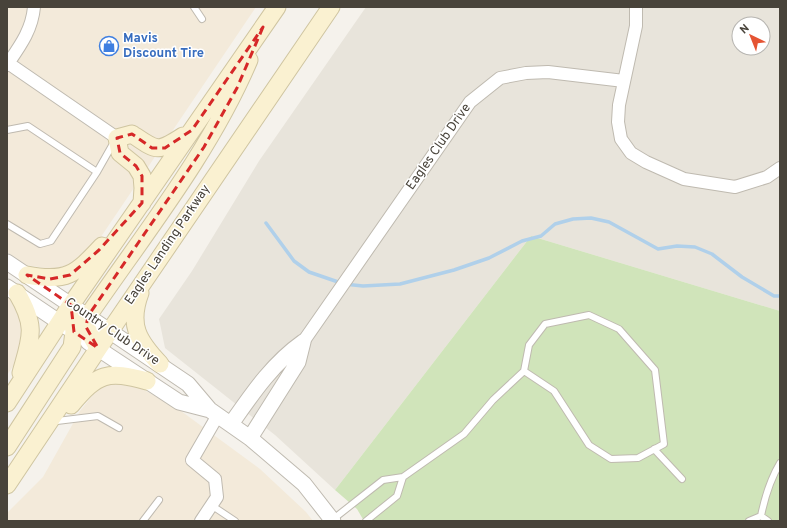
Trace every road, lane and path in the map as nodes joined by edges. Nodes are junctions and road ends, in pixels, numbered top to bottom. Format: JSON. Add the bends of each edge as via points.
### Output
{"nodes":[{"id":1,"x":34,"y":7,"type":"edge"},
{"id":2,"x":194,"y":7,"type":"edge"},
{"id":3,"x":277,"y":7,"type":"edge"},
{"id":4,"x":331,"y":7,"type":"edge"},
{"id":5,"x":636,"y":7,"type":"edge"},
{"id":6,"x":202,"y":19,"type":"dead end"},
{"id":7,"x":263,"y":27,"type":"junction"},
{"id":8,"x":8,"y":64,"type":"edge"},
{"id":9,"x":624,"y":81,"type":"junction"},
{"id":10,"x":7,"y":130,"type":"edge"},
{"id":11,"x":192,"y":130,"type":"junction"},
{"id":12,"x":117,"y":138,"type":"junction"},
{"id":13,"x":780,"y":168,"type":"edge"},
{"id":14,"x":97,"y":172,"type":"junction"},
{"id":15,"x":142,"y":203,"type":"junction"},
{"id":16,"x":7,"y":224,"type":"edge"},
{"id":17,"x":7,"y":262,"type":"edge"},
{"id":18,"x":27,"y":275,"type":"junction"},
{"id":19,"x":147,"y":276,"type":"junction"},
{"id":20,"x":12,"y":290,"type":"edge"},
{"id":21,"x":71,"y":305,"type":"junction"},
{"id":22,"x":88,"y":316,"type":"junction"},
{"id":23,"x":60,"y":322,"type":"junction"},
{"id":24,"x":110,"y":330,"type":"junction"},
{"id":25,"x":74,"y":332,"type":"junction"},
{"id":26,"x":303,"y":342,"type":"junction"},
{"id":27,"x":98,"y":348,"type":"junction"},
{"id":28,"x":160,"y":364,"type":"junction"},
{"id":29,"x":524,"y":371,"type":"junction"},
{"id":30,"x":147,"y":381,"type":"junction"},
{"id":31,"x":16,"y":388,"type":"junction"},
{"id":32,"x":7,"y":403,"type":"edge"},
{"id":33,"x":214,"y":412,"type":"junction"},
{"id":34,"x":57,"y":421,"type":"junction"},
{"id":35,"x":231,"y":424,"type":"junction"},
{"id":36,"x":119,"y":428,"type":"dead end"},
{"id":37,"x":250,"y":438,"type":"junction"},
{"id":38,"x":7,"y":447,"type":"edge"},
{"id":39,"x":654,"y":449,"type":"junction"},
{"id":40,"x":25,"y":458,"type":"junction"},
{"id":41,"x":780,"y":463,"type":"edge"},
{"id":42,"x":403,"y":477,"type":"junction"},
{"id":43,"x":682,"y":479,"type":"dead end"},
{"id":44,"x":7,"y":485,"type":"edge"},
{"id":45,"x":159,"y":500,"type":"dead end"},
{"id":46,"x":211,"y":505,"type":"junction"},
{"id":47,"x":761,"y":516,"type":"junction"},
{"id":48,"x":232,"y":520,"type":"edge"},
{"id":49,"x":144,"y":521,"type":"edge"},
{"id":50,"x":200,"y":521,"type":"edge"},
{"id":51,"x":333,"y":521,"type":"edge"},
{"id":52,"x":366,"y":521,"type":"edge"},
{"id":53,"x":749,"y":521,"type":"edge"},
{"id":54,"x":768,"y":521,"type":"edge"}],
"edges":[{"from":1,"to":8,"type":"street","via":[[26,37]]},
{"from":2,"to":6,"type":"lane"},
{"from":3,"to":7,"type":"main road"},
{"from":4,"to":19,"type":"main road","name":"Eagles Landing Parkway"},
{"from":5,"to":9,"type":"street","via":[[636,26]]},
{"from":7,"to":11,"type":"main road"},
{"from":7,"to":22,"type":"main road","via":[[237,88],[204,147]]},
{"from":8,"to":12,"type":"street"},
{"from":9,"to":13,"type":"street","via":[[618,122],[621,139],[632,153],[646,162],[684,179],[735,187],[767,177]]},
{"from":9,"to":26,"type":"street","name":"Eagles Club Drive","via":[[548,72],[526,73],[500,78],[470,102]]},
{"from":10,"to":14,"type":"lane","via":[[28,126]]},
{"from":11,"to":12,"type":"main road","via":[[165,148],[152,148],[132,134]]},
{"from":11,"to":15,"type":"main road"},
{"from":12,"to":14,"type":"lane"},
{"from":12,"to":15,"type":"main road","via":[[120,154],[136,166],[142,176]]},
{"from":14,"to":16,"type":"lane","via":[[51,241],[40,244]]},
{"from":15,"to":18,"type":"main road","via":[[80,268],[70,275],[50,280]]},
{"from":15,"to":21,"type":"main road"},
{"from":17,"to":18,"type":"street","name":"Country Club Drive"},
{"from":18,"to":21,"type":"street","name":"Country Club Drive"},
{"from":19,"to":24,"type":"main road","name":"Eagles Landing Parkway"},
{"from":19,"to":28,"type":"main road","via":[[134,315],[137,332],[145,348]]},
{"from":20,"to":23,"type":"street","name":"Country Club Drive"},
{"from":20,"to":31,"type":"main road","via":[[25,307],[32,331]]},
{"from":21,"to":22,"type":"street","name":"Country Club Drive"},
{"from":21,"to":23,"type":"main road"},
{"from":21,"to":25,"type":"main road"},
{"from":22,"to":24,"type":"street","name":"Country Club Drive"},
{"from":22,"to":27,"type":"main road","via":[[86,327]]},
{"from":23,"to":25,"type":"street","name":"Country Club Drive"},
{"from":23,"to":31,"type":"main road"},
{"from":24,"to":27,"type":"main road","name":"Eagles Landing Parkway"},
{"from":24,"to":28,"type":"street","name":"Country Club Drive"},
{"from":25,"to":27,"type":"street","name":"Country Club Drive"},
{"from":25,"to":38,"type":"main road","via":[[72,346],[60,368]]},
{"from":26,"to":35,"type":"street","via":[[285,355],[261,382]]},
{"from":26,"to":37,"type":"street","via":[[298,362]]},
{"from":27,"to":30,"type":"street","name":"Country Club Drive"},
{"from":27,"to":40,"type":"main road","name":"Eagles Landing Parkway"},
{"from":28,"to":33,"type":"street","name":"Country Club Drive","via":[[188,384]]},
{"from":29,"to":39,"type":"lane","via":[[554,391],[589,445],[611,459],[638,458]]},
{"from":29,"to":39,"type":"lane","via":[[529,345],[545,324],[589,315],[619,329],[655,370],[664,444]]},
{"from":29,"to":42,"type":"lane","via":[[493,400],[464,434]]},
{"from":30,"to":33,"type":"street","name":"Country Club Drive","via":[[178,402]]},
{"from":30,"to":34,"type":"main road","via":[[122,374],[92,382]]},
{"from":31,"to":32,"type":"main road"},
{"from":33,"to":35,"type":"street","name":"Country Club Drive"},
{"from":33,"to":46,"type":"street","via":[[192,460],[215,479],[217,497]]},
{"from":34,"to":36,"type":"lane","via":[[98,416]]},
{"from":34,"to":40,"type":"main road"},
{"from":35,"to":37,"type":"street","name":"Country Club Drive"},
{"from":37,"to":51,"type":"street","name":"Country Club Drive","via":[[304,484]]},
{"from":39,"to":43,"type":"lane"},
{"from":40,"to":44,"type":"main road","name":"Eagles Landing Parkway"},
{"from":41,"to":47,"type":"lane","via":[[766,491]]},
{"from":42,"to":51,"type":"lane","via":[[383,480]]},
{"from":42,"to":52,"type":"lane","via":[[397,496]]},
{"from":45,"to":49,"type":"lane"},
{"from":46,"to":48,"type":"lane"},
{"from":46,"to":50,"type":"street"},
{"from":47,"to":53,"type":"lane"},
{"from":47,"to":54,"type":"lane"}]}
